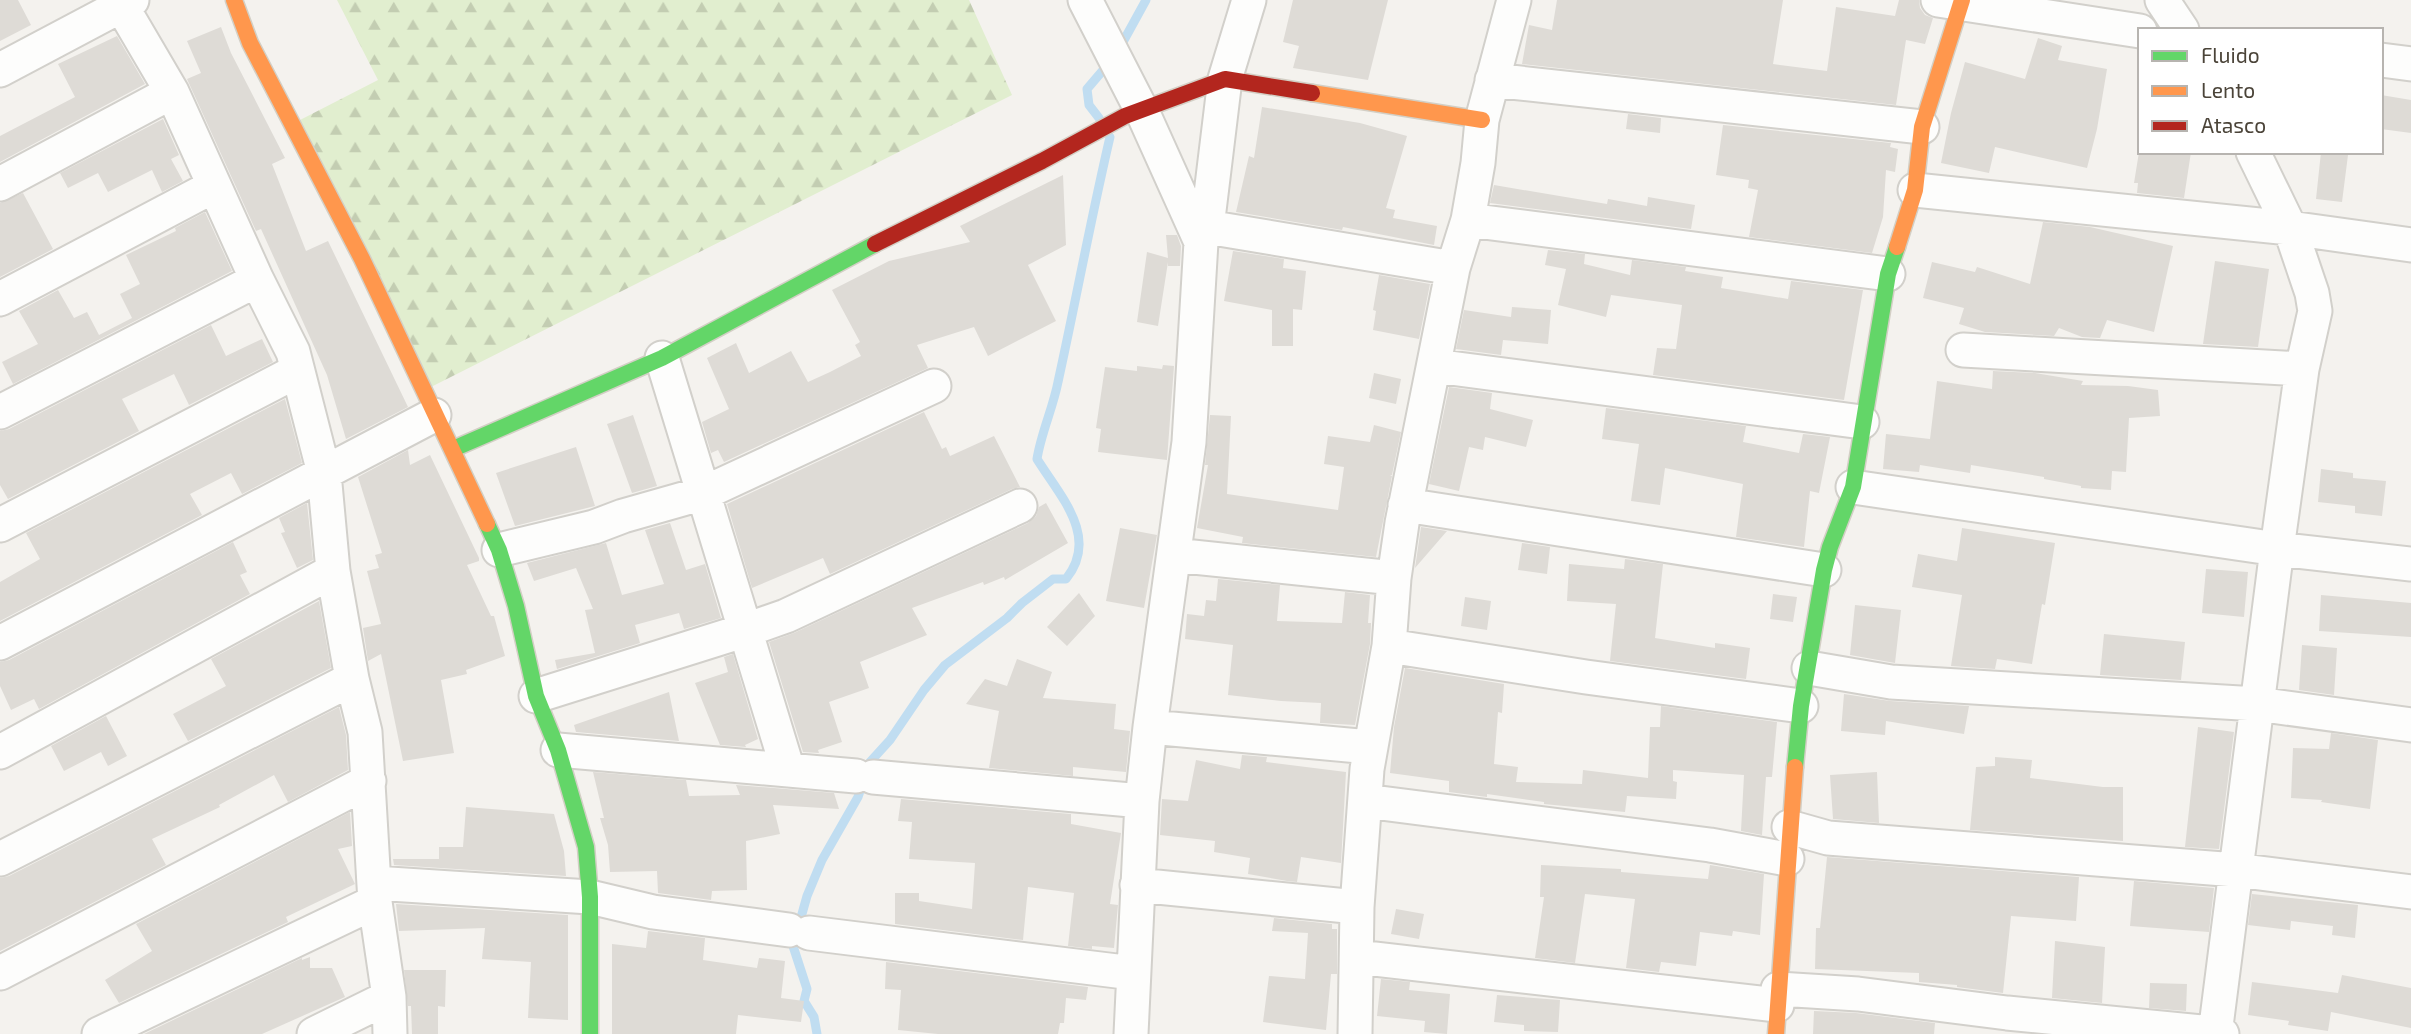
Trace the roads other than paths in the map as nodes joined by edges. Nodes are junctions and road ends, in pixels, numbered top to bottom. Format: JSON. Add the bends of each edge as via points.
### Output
{"nodes":[{"id":1,"x":234,"y":0,"type":"edge"},
{"id":2,"x":1085,"y":0,"type":"edge"},
{"id":3,"x":1249,"y":0,"type":"edge"},
{"id":4,"x":1514,"y":0,"type":"edge"},
{"id":5,"x":1953,"y":1,"type":"edge"},
{"id":6,"x":124,"y":2,"type":"edge"},
{"id":7,"x":2138,"y":31,"type":"edge"},
{"id":8,"x":2383,"y":60,"type":"edge"},
{"id":9,"x":2411,"y":64,"type":"edge"},
{"id":10,"x":0,"y":70,"type":"edge"},
{"id":11,"x":1225,"y":79,"type":"junction"},
{"id":12,"x":1492,"y":80,"type":"junction"},
{"id":13,"x":172,"y":92,"type":"junction"},
{"id":14,"x":1142,"y":111,"type":"junction"},
{"id":15,"x":1482,"y":120,"type":"junction"},
{"id":16,"x":1922,"y":127,"type":"junction"},
{"id":17,"x":2254,"y":154,"type":"edge"},
{"id":18,"x":0,"y":184,"type":"edge"},
{"id":19,"x":214,"y":186,"type":"junction"},
{"id":20,"x":1915,"y":190,"type":"junction"},
{"id":21,"x":1468,"y":220,"type":"junction"},
{"id":22,"x":2290,"y":228,"type":"junction"},
{"id":23,"x":1204,"y":234,"type":"junction"},
{"id":24,"x":2411,"y":245,"type":"edge"},
{"id":25,"x":1453,"y":268,"type":"junction"},
{"id":26,"x":1888,"y":274,"type":"junction"},
{"id":27,"x":257,"y":280,"type":"junction"},
{"id":28,"x":0,"y":299,"type":"edge"},
{"id":29,"x":1963,"y":350,"type":"dead end"},
{"id":30,"x":662,"y":358,"type":"junction"},
{"id":31,"x":1434,"y":366,"type":"junction"},
{"id":32,"x":2302,"y":369,"type":"junction"},
{"id":33,"x":297,"y":371,"type":"junction"},
{"id":34,"x":934,"y":386,"type":"dead end"},
{"id":35,"x":0,"y":412,"type":"edge"},
{"id":36,"x":434,"y":415,"type":"junction"},
{"id":37,"x":1862,"y":422,"type":"junction"},
{"id":38,"x":453,"y":449,"type":"junction"},
{"id":39,"x":324,"y":473,"type":"junction"},
{"id":40,"x":1853,"y":487,"type":"junction"},
{"id":41,"x":704,"y":493,"type":"junction"},
{"id":42,"x":1405,"y":505,"type":"junction"},
{"id":43,"x":1020,"y":506,"type":"dead end"},
{"id":44,"x":0,"y":525,"type":"edge"},
{"id":45,"x":2277,"y":549,"type":"junction"},
{"id":46,"x":499,"y":550,"type":"junction"},
{"id":47,"x":1174,"y":555,"type":"junction"},
{"id":48,"x":2411,"y":564,"type":"edge"},
{"id":49,"x":333,"y":570,"type":"junction"},
{"id":50,"x":1824,"y":570,"type":"junction"},
{"id":51,"x":1394,"y":578,"type":"junction"},
{"id":52,"x":746,"y":631,"type":"junction"},
{"id":53,"x":0,"y":643,"type":"edge"},
{"id":54,"x":1390,"y":646,"type":"junction"},
{"id":55,"x":1809,"y":668,"type":"junction"},
{"id":56,"x":352,"y":679,"type":"junction"},
{"id":57,"x":537,"y":696,"type":"junction"},
{"id":58,"x":2257,"y":704,"type":"junction"},
{"id":59,"x":1801,"y":706,"type":"junction"},
{"id":60,"x":2411,"y":726,"type":"edge"},
{"id":61,"x":1150,"y":727,"type":"junction"},
{"id":62,"x":1370,"y":747,"type":"junction"},
{"id":63,"x":558,"y":750,"type":"junction"},
{"id":64,"x":0,"y":752,"type":"edge"},
{"id":65,"x":788,"y":770,"type":"junction"},
{"id":66,"x":369,"y":780,"type":"junction"},
{"id":67,"x":1142,"y":801,"type":"junction"},
{"id":68,"x":1365,"y":801,"type":"junction"},
{"id":69,"x":1788,"y":843,"type":"junction"},
{"id":70,"x":0,"y":859,"type":"edge"},
{"id":71,"x":2236,"y":870,"type":"junction"},
{"id":72,"x":1137,"y":885,"type":"junction"},
{"id":73,"x":2411,"y":892,"type":"edge"},
{"id":74,"x":375,"y":893,"type":"junction"},
{"id":75,"x":590,"y":897,"type":"junction"},
{"id":76,"x":1357,"y":907,"type":"junction"},
{"id":77,"x":1357,"y":957,"type":"junction"},
{"id":78,"x":0,"y":973,"type":"edge"},
{"id":79,"x":1133,"y":973,"type":"junction"},
{"id":80,"x":389,"y":997,"type":"junction"},
{"id":81,"x":1777,"y":1009,"type":"edge"},
{"id":82,"x":99,"y":1034,"type":"edge"},
{"id":83,"x":314,"y":1034,"type":"edge"},
{"id":84,"x":390,"y":1034,"type":"edge"},
{"id":85,"x":590,"y":1034,"type":"edge"},
{"id":86,"x":1131,"y":1034,"type":"edge"},
{"id":87,"x":1355,"y":1034,"type":"edge"},
{"id":88,"x":2218,"y":1034,"type":"edge"}],
"edges":[{"from":1,"to":36,"type":"street","via":[[250,44],[362,258]]},
{"from":2,"to":14,"type":"street"},
{"from":3,"to":11,"type":"street"},
{"from":4,"to":12,"type":"street"},
{"from":5,"to":7,"type":"street"},
{"from":5,"to":16,"type":"street"},
{"from":6,"to":10,"type":"street"},
{"from":6,"to":13,"type":"street"},
{"from":8,"to":9,"type":"street"},
{"from":11,"to":14,"type":"street"},
{"from":11,"to":15,"type":"street"},
{"from":11,"to":23,"type":"street"},
{"from":12,"to":15,"type":"street"},
{"from":12,"to":16,"type":"street"},
{"from":13,"to":18,"type":"street"},
{"from":13,"to":19,"type":"street"},
{"from":14,"to":23,"type":"street"},
{"from":14,"to":30,"type":"street","via":[[840,261]]},
{"from":15,"to":21,"type":"street"},
{"from":16,"to":20,"type":"street"},
{"from":17,"to":22,"type":"street"},
{"from":19,"to":27,"type":"street"},
{"from":19,"to":28,"type":"street"},
{"from":20,"to":22,"type":"street"},
{"from":20,"to":26,"type":"street"},
{"from":21,"to":25,"type":"street"},
{"from":21,"to":26,"type":"street"},
{"from":22,"to":24,"type":"street"},
{"from":22,"to":32,"type":"street","via":[[2315,311]]},
{"from":23,"to":25,"type":"street"},
{"from":23,"to":47,"type":"street","via":[[1189,442]]},
{"from":25,"to":31,"type":"street"},
{"from":26,"to":37,"type":"street"},
{"from":27,"to":33,"type":"street","via":[[293,352]]},
{"from":27,"to":35,"type":"street"},
{"from":29,"to":32,"type":"street"},
{"from":30,"to":38,"type":"street"},
{"from":30,"to":41,"type":"street"},
{"from":31,"to":37,"type":"street"},
{"from":31,"to":42,"type":"street"},
{"from":32,"to":45,"type":"street"},
{"from":33,"to":39,"type":"street"},
{"from":33,"to":44,"type":"street"},
{"from":34,"to":41,"type":"street"},
{"from":36,"to":38,"type":"street"},
{"from":36,"to":39,"type":"street"},
{"from":37,"to":40,"type":"street"},
{"from":38,"to":46,"type":"street"},
{"from":39,"to":49,"type":"street"},
{"from":39,"to":53,"type":"street"},
{"from":40,"to":45,"type":"street"},
{"from":40,"to":50,"type":"street"},
{"from":41,"to":46,"type":"street"},
{"from":41,"to":52,"type":"street"},
{"from":42,"to":50,"type":"street"},
{"from":42,"to":51,"type":"street"},
{"from":43,"to":52,"type":"street"},
{"from":45,"to":48,"type":"street"},
{"from":45,"to":58,"type":"street"},
{"from":46,"to":57,"type":"street"},
{"from":47,"to":51,"type":"street"},
{"from":47,"to":61,"type":"street"},
{"from":49,"to":56,"type":"street"},
{"from":49,"to":64,"type":"street"},
{"from":50,"to":55,"type":"street"},
{"from":51,"to":54,"type":"street"},
{"from":52,"to":57,"type":"street"},
{"from":52,"to":65,"type":"street"},
{"from":54,"to":59,"type":"street"},
{"from":54,"to":62,"type":"street"},
{"from":55,"to":58,"type":"street","via":[[1891,682]]},
{"from":55,"to":59,"type":"street"},
{"from":56,"to":66,"type":"street","via":[[365,732]]},
{"from":56,"to":70,"type":"street"},
{"from":57,"to":63,"type":"street"},
{"from":58,"to":60,"type":"street"},
{"from":58,"to":71,"type":"street"},
{"from":59,"to":69,"type":"street"},
{"from":61,"to":62,"type":"street"},
{"from":61,"to":67,"type":"street"},
{"from":62,"to":68,"type":"street"},
{"from":63,"to":65,"type":"street"},
{"from":63,"to":75,"type":"street","via":[[586,847]]},
{"from":65,"to":67,"type":"street"},
{"from":66,"to":74,"type":"street"},
{"from":66,"to":78,"type":"street"},
{"from":67,"to":72,"type":"street"},
{"from":68,"to":69,"type":"street","via":[[1710,845]]},
{"from":68,"to":76,"type":"street"},
{"from":69,"to":71,"type":"street","via":[[1828,838]]},
{"from":69,"to":81,"type":"street"},
{"from":71,"to":73,"type":"street"},
{"from":71,"to":88,"type":"street"},
{"from":72,"to":76,"type":"street"},
{"from":72,"to":79,"type":"street"},
{"from":74,"to":75,"type":"street"},
{"from":74,"to":80,"type":"street"},
{"from":74,"to":82,"type":"street"},
{"from":75,"to":79,"type":"street","via":[[653,912]]},
{"from":75,"to":85,"type":"street"},
{"from":76,"to":77,"type":"street"},
{"from":77,"to":81,"type":"street"},
{"from":77,"to":87,"type":"street"},
{"from":79,"to":86,"type":"street"},
{"from":80,"to":83,"type":"street"},
{"from":80,"to":84,"type":"street"},
{"from":81,"to":88,"type":"street","via":[[1858,994]]}]}
